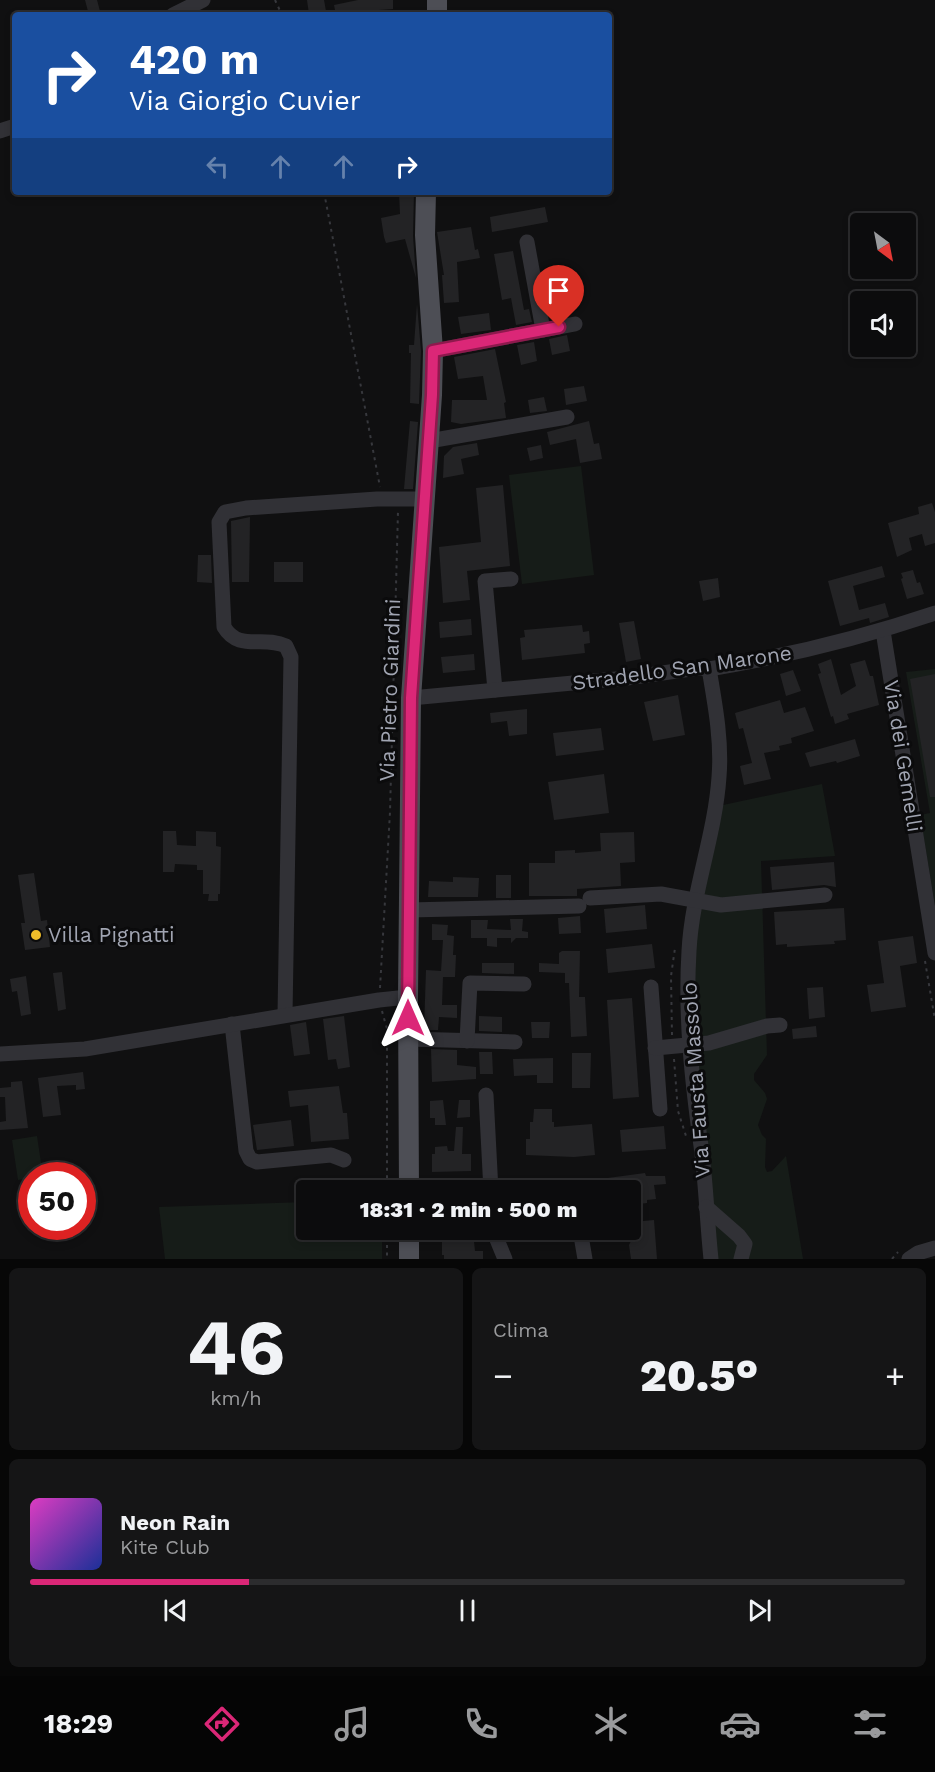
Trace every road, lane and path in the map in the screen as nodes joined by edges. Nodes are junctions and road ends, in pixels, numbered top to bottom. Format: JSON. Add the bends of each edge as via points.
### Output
{"nodes":[{"id":1,"x":203,"y":0,"type":"edge"},
{"id":2,"x":178,"y":12,"type":"edge"},
{"id":3,"x":325,"y":195,"type":"edge"},
{"id":4,"x":426,"y":195,"type":"edge"},
{"id":5,"x":527,"y":242,"type":"dead end"},
{"id":6,"x":575,"y":324,"type":"dead end"},
{"id":7,"x":543,"y":330,"type":"junction"},
{"id":8,"x":433,"y":351,"type":"junction"},
{"id":9,"x":567,"y":417,"type":"dead end"},
{"id":10,"x":429,"y":441,"type":"junction"},
{"id":11,"x":399,"y":499,"type":"junction"},
{"id":12,"x":425,"y":499,"type":"junction"},
{"id":13,"x":511,"y":579,"type":"dead end"},
{"id":14,"x":935,"y":613,"type":"edge"},
{"id":15,"x":883,"y":631,"type":"junction"},
{"id":16,"x":709,"y":669,"type":"junction"},
{"id":17,"x":495,"y":690,"type":"junction"},
{"id":18,"x":411,"y":698,"type":"junction"},
{"id":19,"x":825,"y":895,"type":"dead end"},
{"id":20,"x":695,"y":902,"type":"junction"},
{"id":21,"x":408,"y":910,"type":"junction"},
{"id":22,"x":935,"y":953,"type":"edge"},
{"id":23,"x":524,"y":984,"type":"dead end"},
{"id":24,"x":651,"y":987,"type":"dead end"},
{"id":25,"x":408,"y":997,"type":"junction"},
{"id":26,"x":379,"y":1000,"type":"junction"},
{"id":27,"x":285,"y":1015,"type":"junction"},
{"id":28,"x":232,"y":1024,"type":"junction"},
{"id":29,"x":780,"y":1025,"type":"dead end"},
{"id":30,"x":408,"y":1039,"type":"junction"},
{"id":31,"x":467,"y":1041,"type":"junction"},
{"id":32,"x":515,"y":1042,"type":"dead end"},
{"id":33,"x":690,"y":1046,"type":"junction"},
{"id":34,"x":656,"y":1048,"type":"junction"},
{"id":35,"x":0,"y":1054,"type":"edge"},
{"id":36,"x":486,"y":1095,"type":"dead end"},
{"id":37,"x":660,"y":1109,"type":"dead end"},
{"id":38,"x":344,"y":1160,"type":"dead end"},
{"id":39,"x":387,"y":1180,"type":"edge"},
{"id":40,"x":409,"y":1180,"type":"edge"},
{"id":41,"x":490,"y":1180,"type":"edge"},
{"id":42,"x":706,"y":1207,"type":"junction"},
{"id":43,"x":387,"y":1240,"type":"edge"},
{"id":44,"x":409,"y":1240,"type":"edge"},
{"id":45,"x":497,"y":1240,"type":"edge"},
{"id":46,"x":582,"y":1240,"type":"edge"},
{"id":47,"x":935,"y":1248,"type":"edge"},
{"id":48,"x":410,"y":1257,"type":"edge"},
{"id":49,"x":713,"y":1258,"type":"edge"},
{"id":50,"x":387,"y":1259,"type":"edge"},
{"id":51,"x":505,"y":1259,"type":"edge"},
{"id":52,"x":585,"y":1259,"type":"edge"},
{"id":53,"x":741,"y":1259,"type":"edge"},
{"id":54,"x":909,"y":1259,"type":"edge"}],
"edges":[{"from":1,"to":2,"type":"street"},
{"from":3,"to":11,"type":"path","via":[[381,495]]},
{"from":4,"to":8,"type":"main road","name":"Via Pietro Giardini"},
{"from":5,"to":7,"type":"street"},
{"from":6,"to":7,"type":"street"},
{"from":7,"to":8,"type":"street"},
{"from":8,"to":10,"type":"main road","name":"Via Pietro Giardini"},
{"from":9,"to":10,"type":"street"},
{"from":10,"to":12,"type":"main road","name":"Via Pietro Giardini"},
{"from":11,"to":12,"type":"street"},
{"from":11,"to":26,"type":"path","via":[[390,812]]},
{"from":11,"to":27,"type":"street","via":[[246,508],[225,512],[219,522],[224,627],[236,640],[278,642],[286,646],[291,657]]},
{"from":12,"to":18,"type":"main road","name":"Via Pietro Giardini"},
{"from":13,"to":17,"type":"street","via":[[485,581]]},
{"from":14,"to":15,"type":"street","name":"Stradello San Marone"},
{"from":15,"to":16,"type":"street","name":"Stradello San Marone"},
{"from":15,"to":22,"type":"street","name":"Via dei Gemelli"},
{"from":16,"to":17,"type":"street","name":"Stradello San Marone"},
{"from":16,"to":20,"type":"street","name":"Via Fausta Massolo","via":[[717,712],[720,774]]},
{"from":17,"to":18,"type":"street","name":"Stradello San Marone"},
{"from":18,"to":21,"type":"main road","name":"Via Pietro Giardini"},
{"from":19,"to":20,"type":"street","via":[[721,905]]},
{"from":20,"to":21,"type":"street","via":[[661,894],[585,902]]},
{"from":20,"to":33,"type":"street","name":"Via Fausta Massolo","via":[[687,1004]]},
{"from":21,"to":25,"type":"main road","name":"Via Pietro Giardini"},
{"from":23,"to":31,"type":"street","via":[[470,983]]},
{"from":24,"to":34,"type":"street"},
{"from":25,"to":26,"type":"street"},
{"from":25,"to":30,"type":"main road","name":"Via Pietro Giardini"},
{"from":26,"to":27,"type":"street"},
{"from":26,"to":39,"type":"path","via":[[387,1029]]},
{"from":27,"to":28,"type":"street"},
{"from":28,"to":35,"type":"street","via":[[85,1049]]},
{"from":28,"to":38,"type":"street","via":[[250,1159],[257,1162],[331,1155]]},
{"from":29,"to":33,"type":"street"},
{"from":30,"to":31,"type":"street"},
{"from":30,"to":40,"type":"main road","name":"Via Pietro Giardini"},
{"from":31,"to":32,"type":"street"},
{"from":33,"to":34,"type":"street"},
{"from":33,"to":42,"type":"street","name":"Via Fausta Massolo"},
{"from":34,"to":37,"type":"street"},
{"from":36,"to":41,"type":"street"},
{"from":42,"to":49,"type":"street","name":"Via Fausta Massolo"},
{"from":42,"to":53,"type":"street","via":[[745,1244]]},
{"from":43,"to":50,"type":"path"},
{"from":44,"to":48,"type":"main road"},
{"from":45,"to":51,"type":"street"},
{"from":46,"to":52,"type":"street"},
{"from":47,"to":54,"type":"street"}]}
